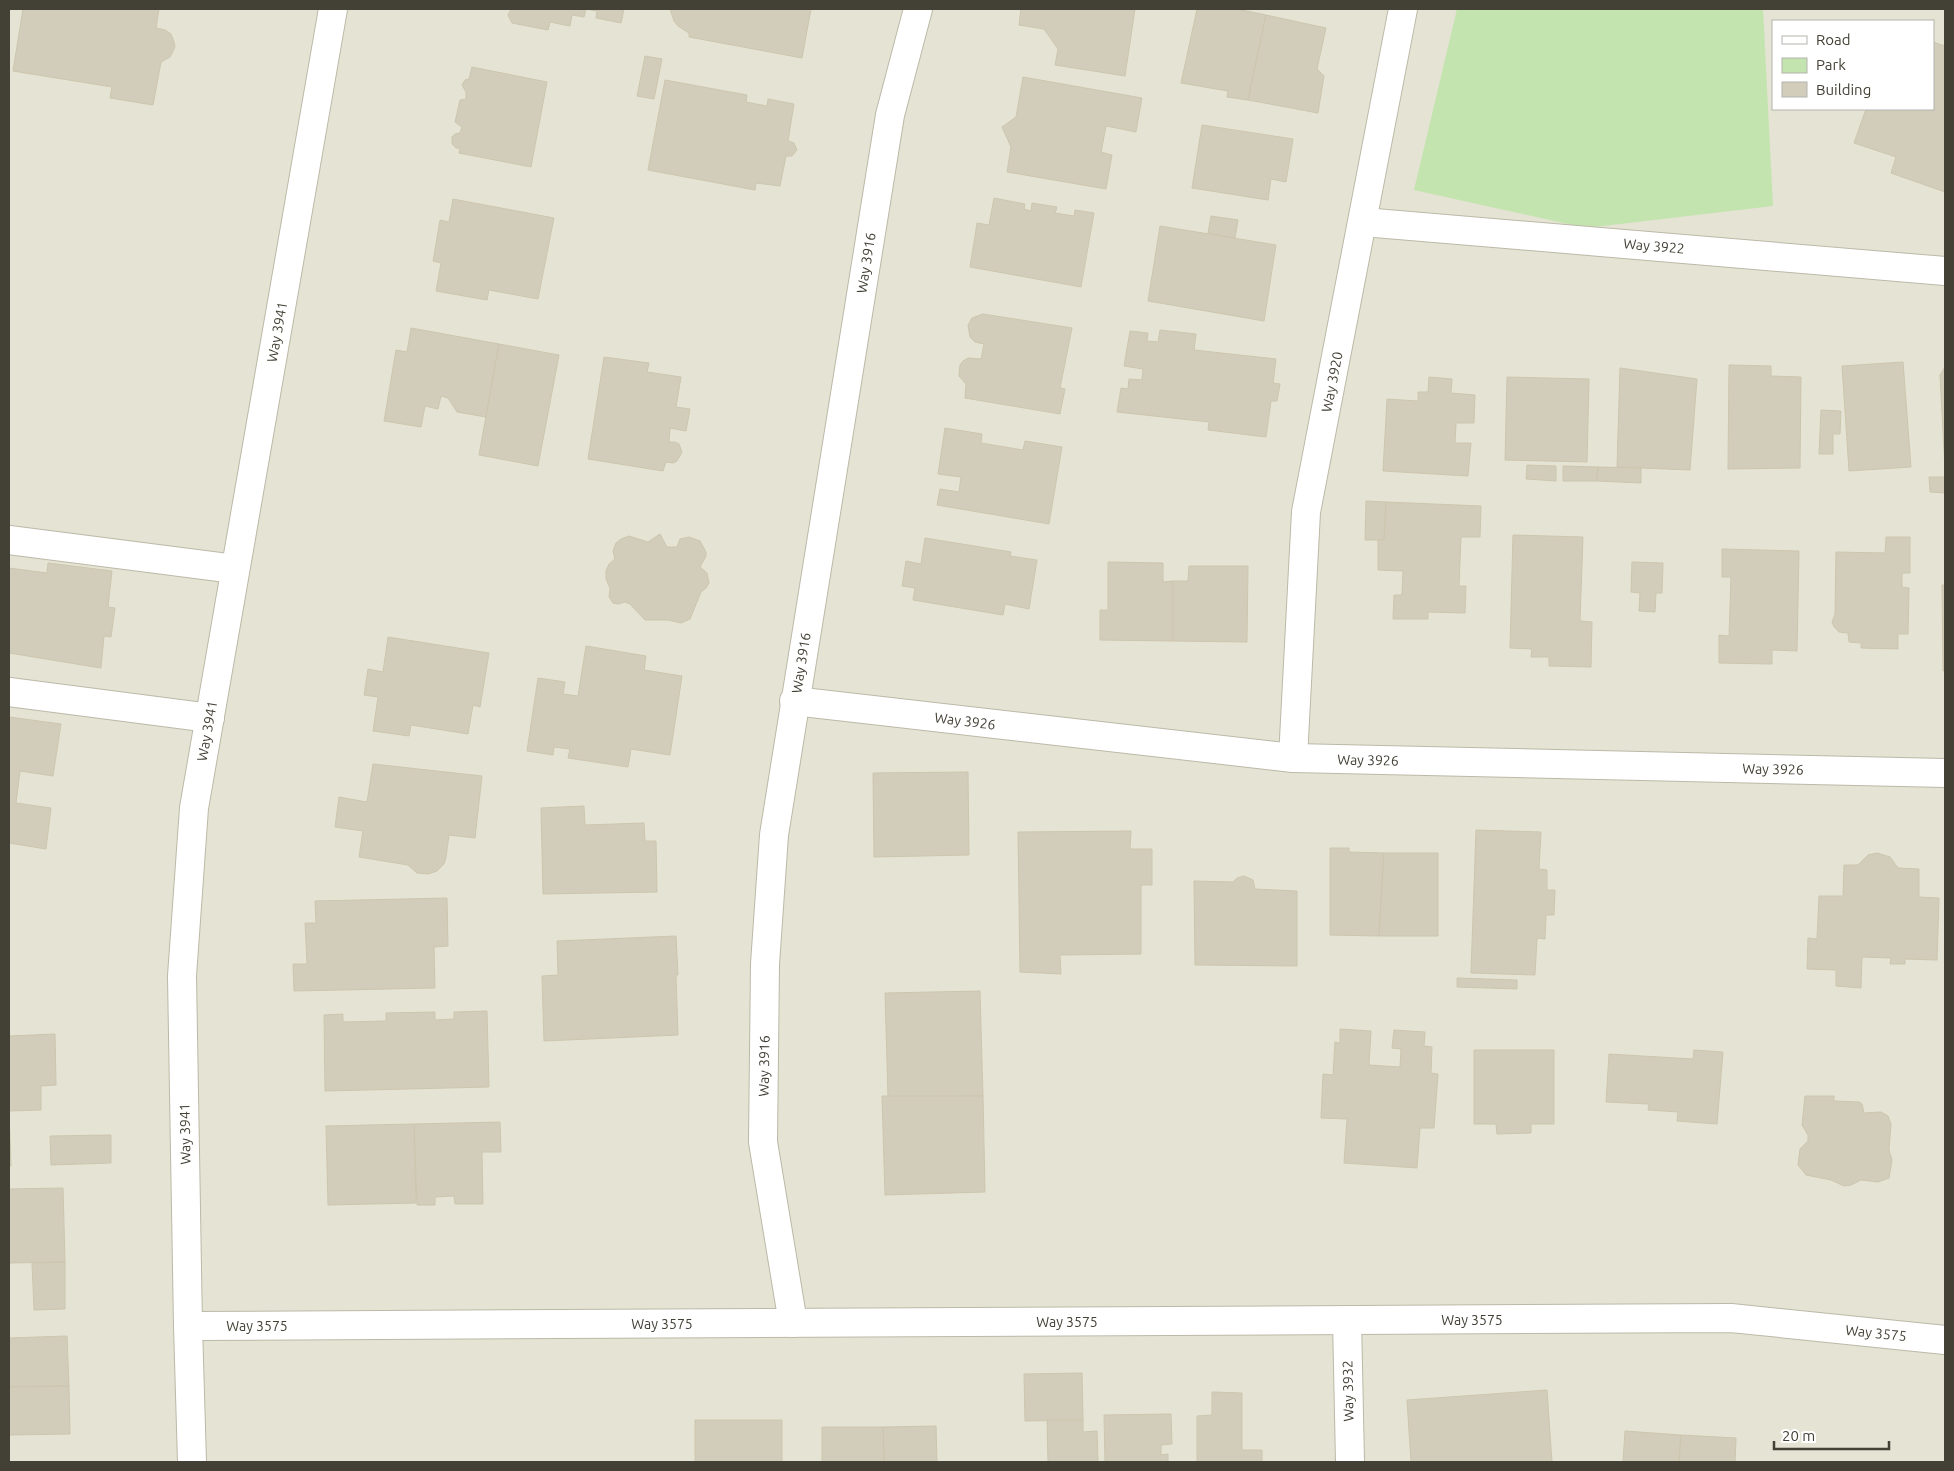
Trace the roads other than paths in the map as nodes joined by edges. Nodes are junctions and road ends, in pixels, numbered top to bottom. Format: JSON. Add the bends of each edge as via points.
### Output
{"nodes":[{"id":1,"x":333,"y":9,"type":"edge"},
{"id":2,"x":918,"y":9,"type":"edge"},
{"id":3,"x":1403,"y":9,"type":"edge"},
{"id":4,"x":1363,"y":222,"type":"junction"},
{"id":5,"x":1945,"y":271,"type":"edge"},
{"id":6,"x":9,"y":540,"type":"edge"},
{"id":7,"x":235,"y":569,"type":"junction"},
{"id":8,"x":9,"y":692,"type":"edge"},
{"id":9,"x":794,"y":701,"type":"junction"},
{"id":10,"x":210,"y":718,"type":"junction"},
{"id":11,"x":1293,"y":758,"type":"junction"},
{"id":12,"x":1945,"y":773,"type":"edge"},
{"id":13,"x":1347,"y":1320,"type":"junction"},
{"id":14,"x":793,"y":1323,"type":"junction"},
{"id":15,"x":188,"y":1326,"type":"junction"},
{"id":16,"x":1945,"y":1340,"type":"edge"},
{"id":17,"x":192,"y":1462,"type":"edge"},
{"id":18,"x":1350,"y":1462,"type":"edge"}],
"edges":[{"from":1,"to":7,"type":"street","name":"Way 3941"},
{"from":2,"to":9,"type":"street","name":"Way 3916","via":[[890,115]]},
{"from":3,"to":4,"type":"street","name":"Way 3920"},
{"from":4,"to":5,"type":"street","name":"Way 3922"},
{"from":4,"to":11,"type":"street","name":"Way 3920","via":[[1306,512]]},
{"from":6,"to":7,"type":"street"},
{"from":7,"to":10,"type":"street","name":"Way 3941"},
{"from":8,"to":10,"type":"street"},
{"from":9,"to":11,"type":"street","name":"Way 3926"},
{"from":9,"to":14,"type":"street","name":"Way 3916","via":[[774,835],[765,964],[763,1132]]},
{"from":10,"to":15,"type":"street","name":"Way 3941","via":[[194,808],[182,976]]},
{"from":11,"to":12,"type":"street","name":"Way 3926"},
{"from":13,"to":14,"type":"street","name":"Way 3575"},
{"from":13,"to":16,"type":"street","name":"Way 3575","via":[[1731,1318]]},
{"from":13,"to":18,"type":"street","name":"Way 3932"},
{"from":14,"to":15,"type":"street","name":"Way 3575"},
{"from":15,"to":17,"type":"street","name":"Way 3941"}]}
